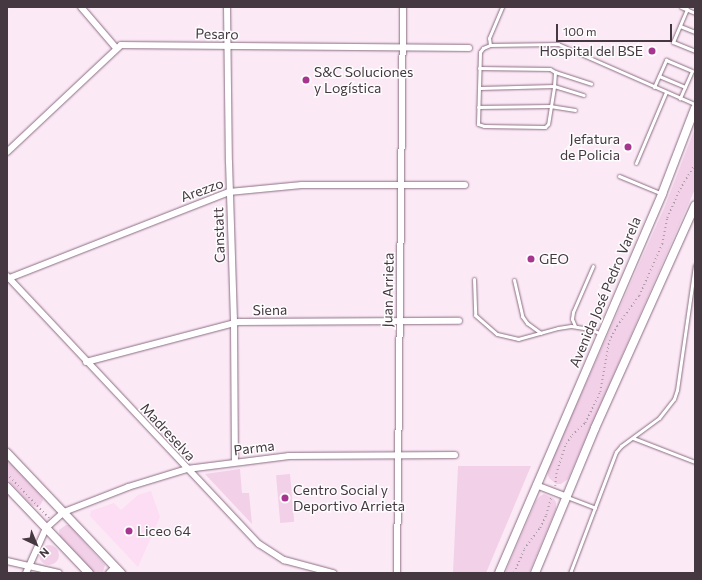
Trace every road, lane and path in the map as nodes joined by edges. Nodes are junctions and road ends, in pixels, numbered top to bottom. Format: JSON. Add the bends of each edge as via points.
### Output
{"nodes":[{"id":1,"x":81,"y":7,"type":"edge"},
{"id":2,"x":227,"y":7,"type":"edge"},
{"id":3,"x":403,"y":7,"type":"edge"},
{"id":4,"x":502,"y":7,"type":"edge"},
{"id":5,"x":681,"y":7,"type":"edge"},
{"id":6,"x":687,"y":9,"type":"junction"},
{"id":7,"x":695,"y":13,"type":"edge"},
{"id":8,"x":680,"y":26,"type":"junction"},
{"id":9,"x":695,"y":32,"type":"edge"},
{"id":10,"x":490,"y":45,"type":"junction"},
{"id":11,"x":227,"y":47,"type":"junction"},
{"id":12,"x":116,"y":48,"type":"junction"},
{"id":13,"x":403,"y":48,"type":"junction"},
{"id":14,"x":469,"y":48,"type":"dead end"},
{"id":15,"x":695,"y":51,"type":"edge"},
{"id":16,"x":479,"y":68,"type":"junction"},
{"id":17,"x":555,"y":72,"type":"junction"},
{"id":18,"x":659,"y":76,"type":"junction"},
{"id":19,"x":591,"y":84,"type":"dead end"},
{"id":20,"x":554,"y":86,"type":"junction"},
{"id":21,"x":654,"y":87,"type":"junction"},
{"id":22,"x":685,"y":87,"type":"junction"},
{"id":23,"x":480,"y":88,"type":"junction"},
{"id":24,"x":666,"y":92,"type":"junction"},
{"id":25,"x":584,"y":95,"type":"dead end"},
{"id":26,"x":680,"y":98,"type":"junction"},
{"id":27,"x":695,"y":104,"type":"edge"},
{"id":28,"x":551,"y":106,"type":"junction"},
{"id":29,"x":478,"y":107,"type":"junction"},
{"id":30,"x":695,"y":108,"type":"edge"},
{"id":31,"x":575,"y":110,"type":"dead end"},
{"id":32,"x":7,"y":152,"type":"edge"},
{"id":33,"x":636,"y":163,"type":"dead end"},
{"id":34,"x":695,"y":164,"type":"edge"},
{"id":35,"x":619,"y":176,"type":"dead end"},
{"id":36,"x":401,"y":184,"type":"junction"},
{"id":37,"x":465,"y":185,"type":"dead end"},
{"id":38,"x":229,"y":192,"type":"junction"},
{"id":39,"x":662,"y":194,"type":"junction"},
{"id":40,"x":695,"y":205,"type":"edge"},
{"id":41,"x":695,"y":265,"type":"edge"},
{"id":42,"x":593,"y":266,"type":"dead end"},
{"id":43,"x":7,"y":277,"type":"edge"},
{"id":44,"x":474,"y":279,"type":"dead end"},
{"id":45,"x":514,"y":280,"type":"dead end"},
{"id":46,"x":400,"y":320,"type":"junction"},
{"id":47,"x":459,"y":321,"type":"dead end"},
{"id":48,"x":234,"y":324,"type":"junction"},
{"id":49,"x":575,"y":326,"type":"junction"},
{"id":50,"x":541,"y":333,"type":"junction"},
{"id":51,"x":601,"y":334,"type":"junction"},
{"id":52,"x":86,"y":362,"type":"junction"},
{"id":53,"x":633,"y":438,"type":"junction"},
{"id":54,"x":7,"y":453,"type":"edge"},
{"id":55,"x":397,"y":455,"type":"junction"},
{"id":56,"x":455,"y":456,"type":"dead end"},
{"id":57,"x":235,"y":462,"type":"junction"},
{"id":58,"x":695,"y":462,"type":"edge"},
{"id":59,"x":187,"y":470,"type":"junction"},
{"id":60,"x":536,"y":485,"type":"junction"},
{"id":61,"x":7,"y":487,"type":"edge"},
{"id":62,"x":554,"y":491,"type":"junction"},
{"id":63,"x":567,"y":497,"type":"junction"},
{"id":64,"x":595,"y":508,"type":"junction"},
{"id":65,"x":64,"y":512,"type":"junction"},
{"id":66,"x":46,"y":528,"type":"junction"},
{"id":67,"x":7,"y":561,"type":"edge"},
{"id":68,"x":29,"y":565,"type":"junction"},
{"id":69,"x":118,"y":570,"type":"edge"},
{"id":70,"x":26,"y":573,"type":"edge"},
{"id":71,"x":59,"y":573,"type":"edge"},
{"id":72,"x":89,"y":573,"type":"edge"},
{"id":73,"x":109,"y":573,"type":"edge"},
{"id":74,"x":333,"y":573,"type":"edge"},
{"id":75,"x":397,"y":573,"type":"edge"},
{"id":76,"x":499,"y":573,"type":"edge"},
{"id":77,"x":514,"y":573,"type":"edge"},
{"id":78,"x":535,"y":573,"type":"edge"},
{"id":79,"x":570,"y":573,"type":"edge"}],
"edges":[{"from":1,"to":12,"type":"street"},
{"from":2,"to":11,"type":"street","name":"Canstatt"},
{"from":3,"to":13,"type":"street","name":"Juan Arrieta"},
{"from":4,"to":10,"type":"lane","via":[[489,38]]},
{"from":5,"to":6,"type":"lane"},
{"from":6,"to":7,"type":"lane"},
{"from":6,"to":8,"type":"lane"},
{"from":8,"to":9,"type":"lane"},
{"from":8,"to":15,"type":"lane","via":[[673,42]]},
{"from":10,"to":16,"type":"lane","via":[[480,52]]},
{"from":10,"to":21,"type":"lane","via":[[558,44]]},
{"from":11,"to":12,"type":"street","name":"Pesaro","via":[[125,45]]},
{"from":11,"to":13,"type":"street","name":"Pesaro"},
{"from":11,"to":38,"type":"street","name":"Canstatt"},
{"from":12,"to":32,"type":"street"},
{"from":13,"to":14,"type":"street","name":"Pesaro"},
{"from":13,"to":36,"type":"street","name":"Juan Arrieta"},
{"from":16,"to":17,"type":"lane","via":[[550,69]]},
{"from":16,"to":23,"type":"lane"},
{"from":17,"to":19,"type":"lane"},
{"from":17,"to":20,"type":"lane"},
{"from":18,"to":21,"type":"lane"},
{"from":18,"to":22,"type":"lane"},
{"from":18,"to":22,"type":"lane","via":[[666,60],[685,68],[692,71]]},
{"from":20,"to":23,"type":"lane"},
{"from":20,"to":25,"type":"lane"},
{"from":20,"to":28,"type":"lane"},
{"from":21,"to":24,"type":"lane"},
{"from":22,"to":26,"type":"lane"},
{"from":23,"to":29,"type":"lane"},
{"from":24,"to":26,"type":"lane"},
{"from":24,"to":33,"type":"lane"},
{"from":26,"to":27,"type":"lane"},
{"from":28,"to":29,"type":"lane"},
{"from":28,"to":29,"type":"lane","via":[[548,124],[545,127],[481,125],[478,124]]},
{"from":28,"to":31,"type":"lane"},
{"from":30,"to":39,"type":"street","name":"Avenida José Pedro Varela"},
{"from":34,"to":62,"type":"path","via":[[667,218],[662,244],[639,296],[609,341],[600,392],[584,423],[566,444],[556,474]]},
{"from":35,"to":39,"type":"lane"},
{"from":36,"to":37,"type":"street","name":"Arezzo"},
{"from":36,"to":38,"type":"street","name":"Arezzo","via":[[302,186]]},
{"from":36,"to":46,"type":"street","name":"Juan Arrieta"},
{"from":38,"to":43,"type":"street","name":"Arezzo"},
{"from":38,"to":48,"type":"street","name":"Canstatt"},
{"from":39,"to":51,"type":"street","name":"Avenida José Pedro Varela"},
{"from":40,"to":63,"type":"street","via":[[595,428]]},
{"from":41,"to":53,"type":"lane","via":[[674,399],[659,418]]},
{"from":42,"to":49,"type":"lane","via":[[573,312]]},
{"from":43,"to":52,"type":"street","name":"Madreselva"},
{"from":44,"to":50,"type":"lane","via":[[475,315],[492,330],[518,339]]},
{"from":45,"to":50,"type":"lane","via":[[522,316],[527,324]]},
{"from":46,"to":47,"type":"street","name":"Siena"},
{"from":46,"to":48,"type":"street","name":"Siena"},
{"from":46,"to":55,"type":"street","name":"Juan Arrieta"},
{"from":48,"to":52,"type":"street","name":"Siena"},
{"from":48,"to":57,"type":"street","name":"Canstatt"},
{"from":49,"to":50,"type":"lane"},
{"from":49,"to":51,"type":"lane"},
{"from":51,"to":60,"type":"street","name":"Avenida José Pedro Varela"},
{"from":52,"to":59,"type":"street","name":"Madreselva"},
{"from":53,"to":58,"type":"lane"},
{"from":53,"to":64,"type":"lane","via":[[616,452]]},
{"from":54,"to":65,"type":"street"},
{"from":55,"to":56,"type":"street","name":"Parma"},
{"from":55,"to":57,"type":"street","name":"Parma","via":[[289,456]]},
{"from":55,"to":75,"type":"street","name":"Juan Arrieta"},
{"from":57,"to":59,"type":"street","name":"Parma"},
{"from":59,"to":65,"type":"street","name":"Parma","via":[[128,487]]},
{"from":59,"to":74,"type":"street","name":"Madreselva","via":[[248,534],[267,550],[298,565]]},
{"from":60,"to":62,"type":"street"},
{"from":60,"to":76,"type":"street","name":"Avenida José Pedro Varela"},
{"from":61,"to":66,"type":"street"},
{"from":62,"to":63,"type":"street"},
{"from":62,"to":77,"type":"path","via":[[546,516],[524,549]]},
{"from":63,"to":64,"type":"lane"},
{"from":63,"to":78,"type":"street"},
{"from":64,"to":79,"type":"lane"},
{"from":65,"to":66,"type":"street"},
{"from":65,"to":69,"type":"street"},
{"from":66,"to":68,"type":"street"},
{"from":66,"to":72,"type":"street"},
{"from":67,"to":68,"type":"street"},
{"from":68,"to":70,"type":"street"},
{"from":68,"to":71,"type":"street"},
{"from":69,"to":73,"type":"street"}]}
